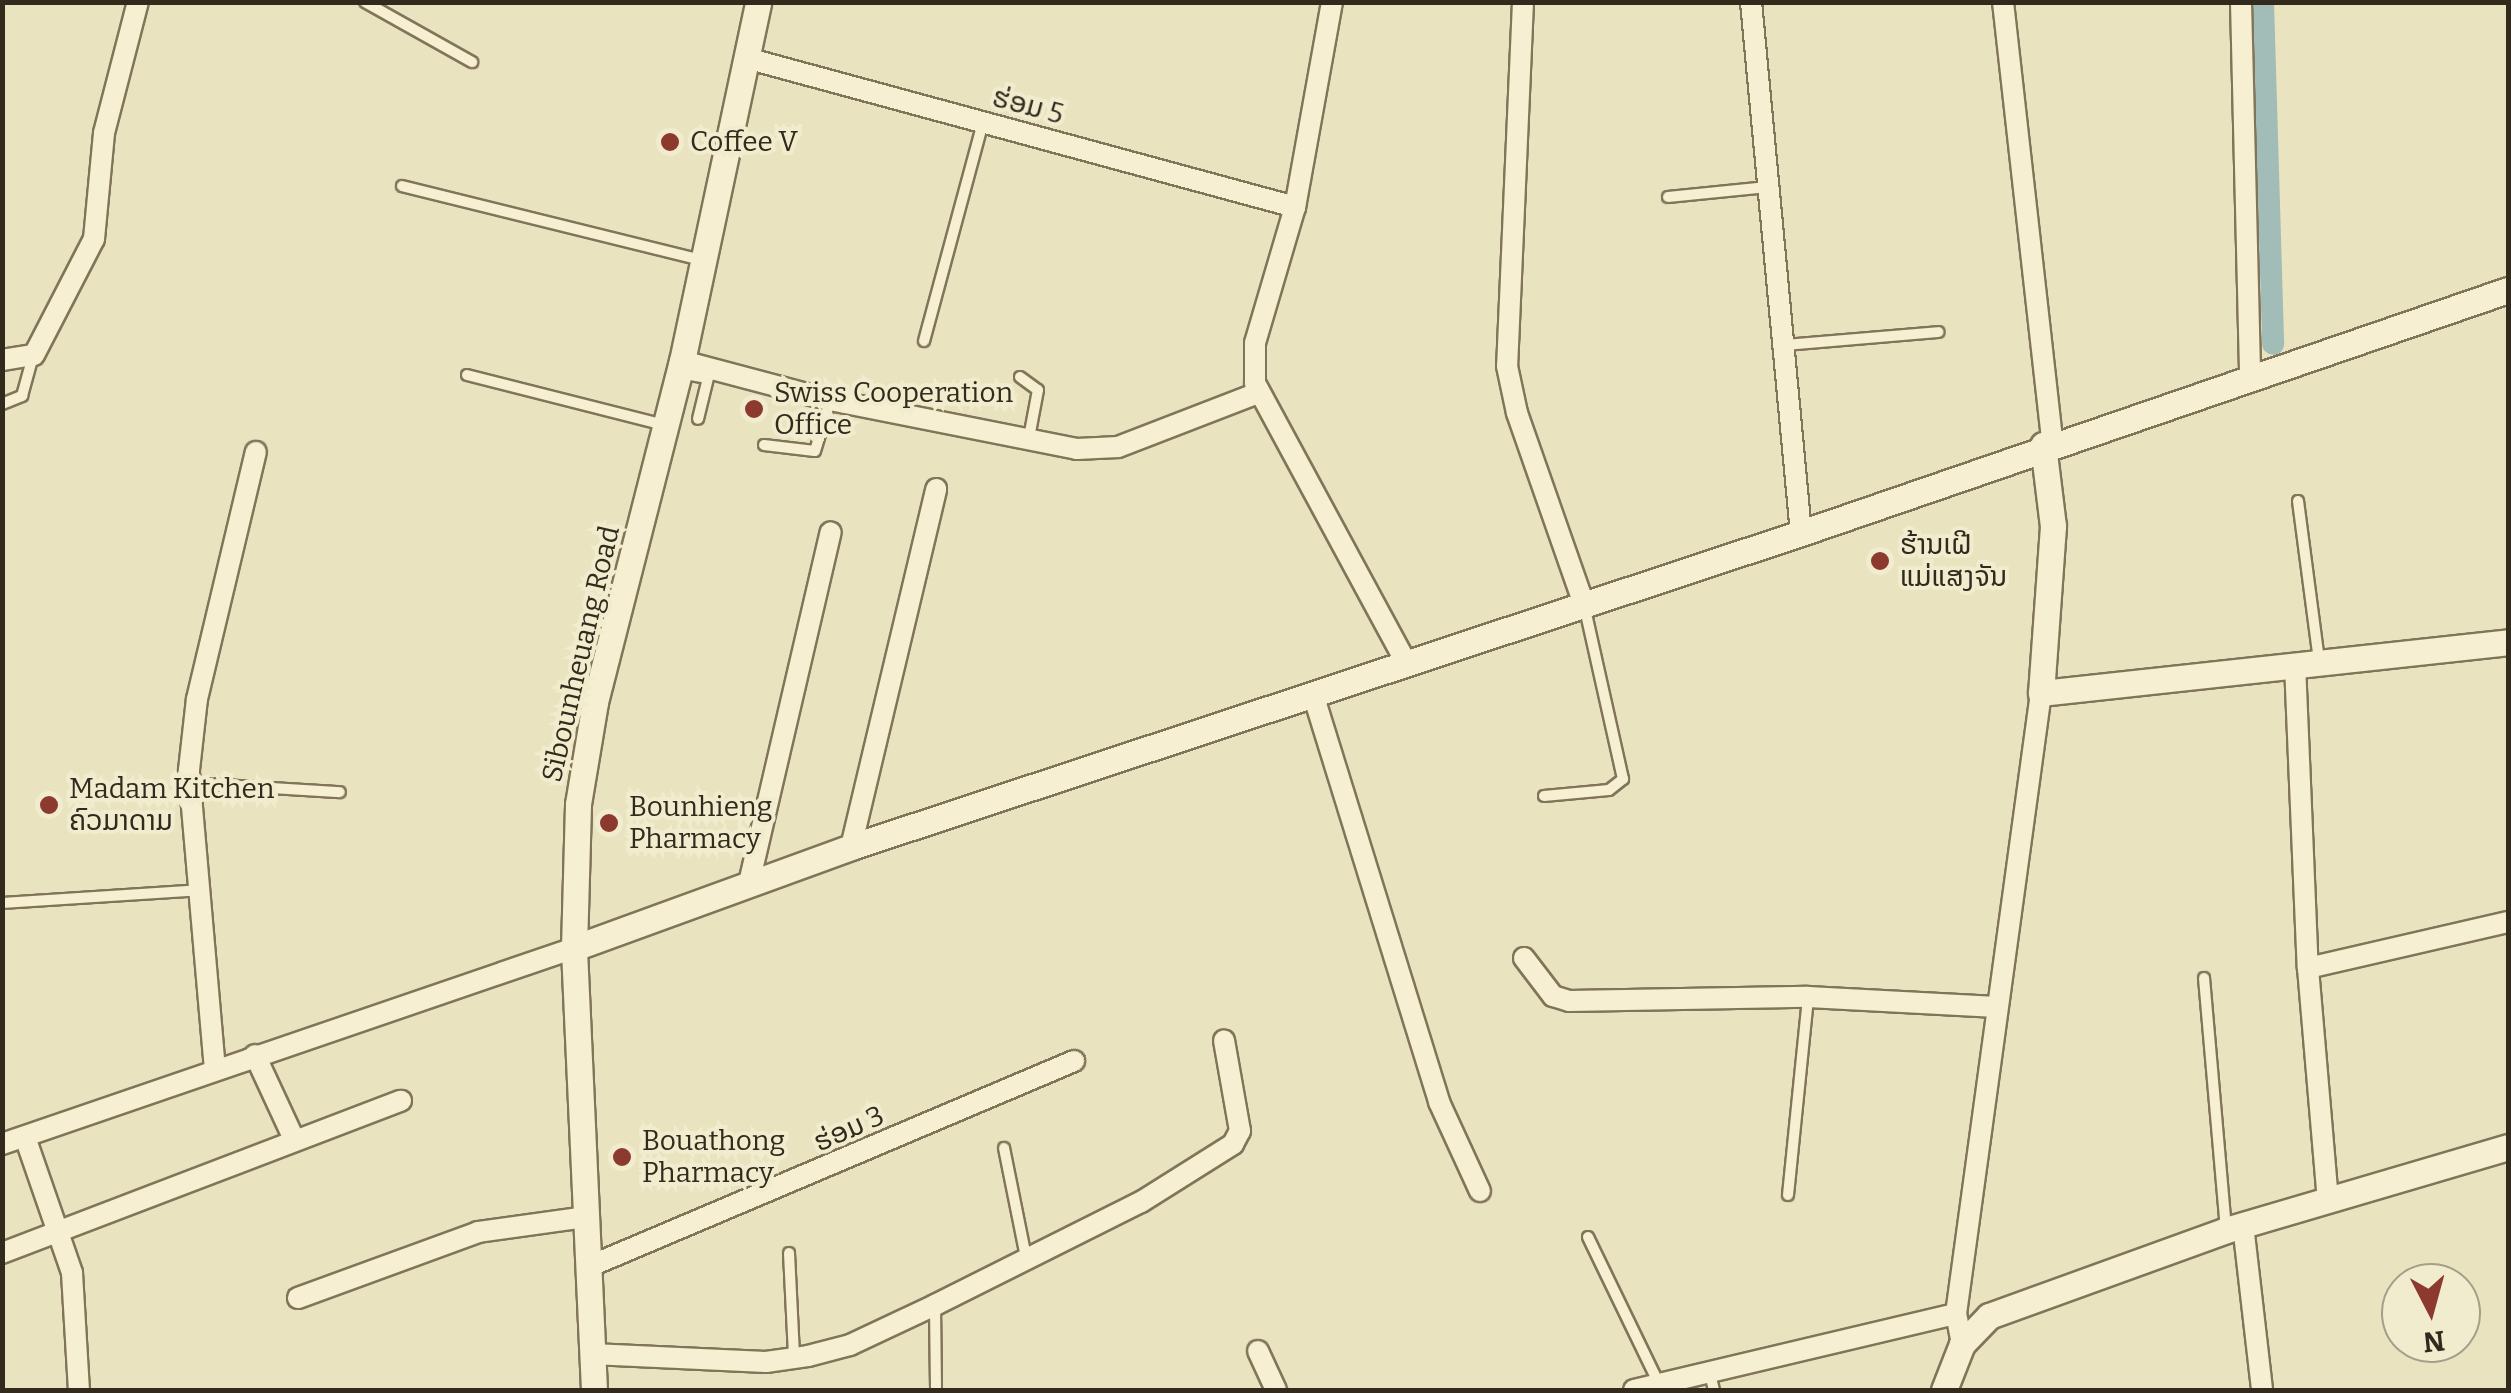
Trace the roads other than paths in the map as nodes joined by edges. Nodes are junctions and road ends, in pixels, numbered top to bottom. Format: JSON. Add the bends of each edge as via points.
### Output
{"nodes":[{"id":1,"x":138,"y":2,"type":"edge"},
{"id":2,"x":364,"y":2,"type":"edge"},
{"id":3,"x":758,"y":2,"type":"edge"},
{"id":4,"x":1332,"y":2,"type":"edge"},
{"id":5,"x":1524,"y":2,"type":"edge"},
{"id":6,"x":1751,"y":2,"type":"edge"},
{"id":7,"x":2003,"y":2,"type":"edge"},
{"id":8,"x":2241,"y":2,"type":"edge"},
{"id":9,"x":746,"y":58,"type":"junction"},
{"id":10,"x":472,"y":62,"type":"dead end"},
{"id":11,"x":983,"y":122,"type":"junction"},
{"id":12,"x":402,"y":186,"type":"dead end"},
{"id":13,"x":1768,"y":187,"type":"junction"},
{"id":14,"x":1668,"y":197,"type":"dead end"},
{"id":15,"x":1295,"y":207,"type":"junction"},
{"id":16,"x":704,"y":261,"type":"junction"},
{"id":17,"x":2508,"y":290,"type":"edge"},
{"id":18,"x":1938,"y":332,"type":"dead end"},
{"id":19,"x":924,"y":341,"type":"dead end"},
{"id":20,"x":1783,"y":346,"type":"junction"},
{"id":21,"x":34,"y":354,"type":"junction"},
{"id":22,"x":2,"y":360,"type":"edge"},
{"id":23,"x":680,"y":366,"type":"junction"},
{"id":24,"x":467,"y":375,"type":"dead end"},
{"id":25,"x":1020,"y":377,"type":"dead end"},
{"id":26,"x":2250,"y":380,"type":"junction"},
{"id":27,"x":1258,"y":393,"type":"junction"},
{"id":28,"x":830,"y":400,"type":"junction"},
{"id":29,"x":2,"y":404,"type":"edge"},
{"id":30,"x":698,"y":420,"type":"dead end"},
{"id":31,"x":664,"y":425,"type":"junction"},
{"id":32,"x":1027,"y":444,"type":"junction"},
{"id":33,"x":2047,"y":444,"type":"junction"},
{"id":34,"x":764,"y":445,"type":"dead end"},
{"id":35,"x":256,"y":452,"type":"dead end"},
{"id":36,"x":936,"y":489,"type":"dead end"},
{"id":37,"x":2298,"y":501,"type":"dead end"},
{"id":38,"x":832,"y":532,"type":"dead end"},
{"id":39,"x":1802,"y":533,"type":"junction"},
{"id":40,"x":1584,"y":604,"type":"junction"},
{"id":41,"x":2508,"y":642,"type":"edge"},
{"id":42,"x":1406,"y":662,"type":"junction"},
{"id":43,"x":2307,"y":662,"type":"junction"},
{"id":44,"x":2041,"y":693,"type":"junction"},
{"id":45,"x":1313,"y":694,"type":"junction"},
{"id":46,"x":190,"y":783,"type":"junction"},
{"id":47,"x":340,"y":792,"type":"dead end"},
{"id":48,"x":1544,"y":796,"type":"dead end"},
{"id":49,"x":851,"y":847,"type":"junction"},
{"id":50,"x":749,"y":883,"type":"junction"},
{"id":51,"x":202,"y":890,"type":"junction"},
{"id":52,"x":2,"y":903,"type":"edge"},
{"id":53,"x":2508,"y":922,"type":"edge"},
{"id":54,"x":574,"y":948,"type":"junction"},
{"id":55,"x":1524,"y":958,"type":"dead end"},
{"id":56,"x":2308,"y":968,"type":"junction"},
{"id":57,"x":2204,"y":978,"type":"dead end"},
{"id":58,"x":1808,"y":997,"type":"junction"},
{"id":59,"x":1997,"y":1007,"type":"junction"},
{"id":60,"x":1224,"y":1040,"type":"dead end"},
{"id":61,"x":255,"y":1055,"type":"junction"},
{"id":62,"x":1074,"y":1061,"type":"dead end"},
{"id":63,"x":215,"y":1070,"type":"junction"},
{"id":64,"x":401,"y":1101,"type":"dead end"},
{"id":65,"x":24,"y":1137,"type":"junction"},
{"id":66,"x":294,"y":1139,"type":"junction"},
{"id":67,"x":2,"y":1144,"type":"edge"},
{"id":68,"x":2508,"y":1147,"type":"edge"},
{"id":69,"x":1004,"y":1148,"type":"dead end"},
{"id":70,"x":1480,"y":1191,"type":"dead end"},
{"id":71,"x":1788,"y":1195,"type":"dead end"},
{"id":72,"x":2328,"y":1200,"type":"junction"},
{"id":73,"x":586,"y":1217,"type":"junction"},
{"id":74,"x":2235,"y":1227,"type":"junction"},
{"id":75,"x":63,"y":1234,"type":"junction"},
{"id":76,"x":1588,"y":1237,"type":"dead end"},
{"id":77,"x":2,"y":1253,"type":"edge"},
{"id":78,"x":789,"y":1253,"type":"dead end"},
{"id":79,"x":1026,"y":1257,"type":"junction"},
{"id":80,"x":588,"y":1267,"type":"junction"},
{"id":81,"x":298,"y":1298,"type":"dead end"},
{"id":82,"x":935,"y":1304,"type":"junction"},
{"id":83,"x":1956,"y":1314,"type":"junction"},
{"id":84,"x":1962,"y":1344,"type":"junction"},
{"id":85,"x":1258,"y":1351,"type":"dead end"},
{"id":86,"x":592,"y":1354,"type":"junction"},
{"id":87,"x":794,"y":1358,"type":"junction"},
{"id":88,"x":1712,"y":1382,"type":"edge"},
{"id":89,"x":1660,"y":1385,"type":"junction"},
{"id":90,"x":79,"y":1390,"type":"edge"},
{"id":91,"x":594,"y":1390,"type":"edge"},
{"id":92,"x":936,"y":1390,"type":"edge"},
{"id":93,"x":1276,"y":1390,"type":"edge"},
{"id":94,"x":1634,"y":1390,"type":"edge"},
{"id":95,"x":1944,"y":1390,"type":"edge"},
{"id":96,"x":2262,"y":1390,"type":"edge"}],
"edges":[{"from":1,"to":21,"type":"street","via":[[104,132],[94,239]]},
{"from":2,"to":10,"type":"lane"},
{"from":3,"to":9,"type":"street","name":"Sibounheuang Road"},
{"from":4,"to":15,"type":"street"},
{"from":5,"to":40,"type":"street","via":[[1507,366],[1516,413]]},
{"from":6,"to":13,"type":"street"},
{"from":7,"to":33,"type":"street"},
{"from":8,"to":26,"type":"street"},
{"from":9,"to":11,"type":"street","name":"ຮ່ອມ 5"},
{"from":9,"to":16,"type":"street","name":"Sibounheuang Road"},
{"from":11,"to":15,"type":"street","name":"ຮ່ອມ 5"},
{"from":11,"to":19,"type":"lane"},
{"from":12,"to":16,"type":"lane"},
{"from":13,"to":14,"type":"lane"},
{"from":13,"to":20,"type":"street"},
{"from":15,"to":27,"type":"street","via":[[1255,342]]},
{"from":16,"to":23,"type":"street","name":"Sibounheuang Road"},
{"from":17,"to":26,"type":"street"},
{"from":18,"to":20,"type":"lane"},
{"from":20,"to":39,"type":"street"},
{"from":21,"to":22,"type":"street"},
{"from":21,"to":29,"type":"lane","via":[[22,396]]},
{"from":23,"to":28,"type":"street"},
{"from":23,"to":30,"type":"lane","via":[[708,378]]},
{"from":23,"to":31,"type":"street","name":"Sibounheuang Road"},
{"from":24,"to":31,"type":"lane"},
{"from":25,"to":32,"type":"lane","via":[[1038,390]]},
{"from":26,"to":33,"type":"street"},
{"from":27,"to":32,"type":"street","via":[[1118,447]]},
{"from":27,"to":42,"type":"street"},
{"from":28,"to":32,"type":"street"},
{"from":28,"to":34,"type":"lane","via":[[815,451]]},
{"from":31,"to":54,"type":"street","name":"Sibounheuang Road","via":[[592,719],[578,804]]},
{"from":33,"to":39,"type":"street"},
{"from":33,"to":44,"type":"street","via":[[2054,526]]},
{"from":35,"to":46,"type":"street","via":[[197,699]]},
{"from":36,"to":49,"type":"street"},
{"from":37,"to":43,"type":"lane"},
{"from":38,"to":50,"type":"street"},
{"from":39,"to":40,"type":"street"},
{"from":40,"to":42,"type":"street"},
{"from":40,"to":48,"type":"lane","via":[[1623,780],[1609,790]]},
{"from":41,"to":43,"type":"street"},
{"from":42,"to":45,"type":"street"},
{"from":43,"to":44,"type":"street"},
{"from":43,"to":56,"type":"street"},
{"from":44,"to":59,"type":"street"},
{"from":45,"to":49,"type":"street"},
{"from":45,"to":70,"type":"street","via":[[1439,1102]]},
{"from":46,"to":47,"type":"lane"},
{"from":46,"to":51,"type":"street"},
{"from":49,"to":50,"type":"street"},
{"from":50,"to":54,"type":"street"},
{"from":51,"to":52,"type":"lane"},
{"from":51,"to":63,"type":"street"},
{"from":53,"to":56,"type":"street"},
{"from":54,"to":61,"type":"street"},
{"from":54,"to":73,"type":"street","name":"Sibounheuang Road"},
{"from":55,"to":58,"type":"street","via":[[1553,996],[1569,1001]]},
{"from":56,"to":72,"type":"street"},
{"from":57,"to":74,"type":"lane"},
{"from":58,"to":59,"type":"street"},
{"from":58,"to":71,"type":"lane"},
{"from":59,"to":83,"type":"street"},
{"from":60,"to":79,"type":"street","via":[[1239,1136],[1141,1202]]},
{"from":61,"to":63,"type":"street"},
{"from":61,"to":66,"type":"street"},
{"from":62,"to":80,"type":"street","name":"ຮ່ອມ 3"},
{"from":63,"to":65,"type":"street"},
{"from":64,"to":66,"type":"street"},
{"from":65,"to":67,"type":"street"},
{"from":65,"to":75,"type":"street"},
{"from":66,"to":75,"type":"street"},
{"from":68,"to":72,"type":"street"},
{"from":69,"to":79,"type":"lane"},
{"from":72,"to":74,"type":"street"},
{"from":73,"to":80,"type":"street","name":"Sibounheuang Road"},
{"from":73,"to":81,"type":"street","via":[[478,1232]]},
{"from":74,"to":84,"type":"street","via":[[1989,1316]]},
{"from":74,"to":96,"type":"street"},
{"from":75,"to":77,"type":"street"},
{"from":75,"to":90,"type":"street","via":[[78,1319]]},
{"from":76,"to":89,"type":"lane"},
{"from":78,"to":87,"type":"lane"},
{"from":79,"to":82,"type":"street"},
{"from":80,"to":86,"type":"street","name":"Sibounheuang Road"},
{"from":82,"to":87,"type":"street","via":[[850,1344]]},
{"from":82,"to":92,"type":"lane"},
{"from":83,"to":84,"type":"street"},
{"from":83,"to":88,"type":"street"},
{"from":84,"to":95,"type":"street"},
{"from":85,"to":93,"type":"street"},
{"from":86,"to":87,"type":"street"},
{"from":86,"to":91,"type":"street","name":"Sibounheuang Road"},
{"from":88,"to":89,"type":"street"},
{"from":89,"to":94,"type":"street"}]}
